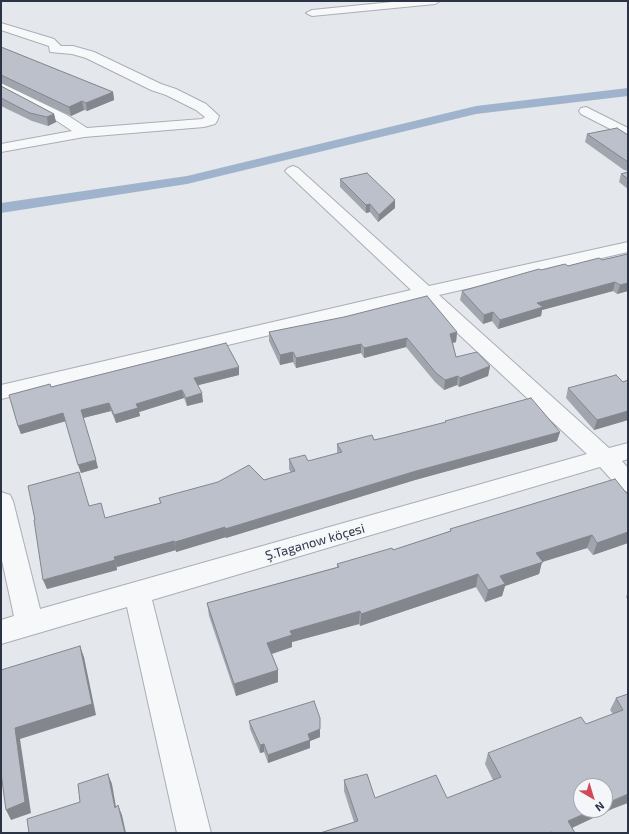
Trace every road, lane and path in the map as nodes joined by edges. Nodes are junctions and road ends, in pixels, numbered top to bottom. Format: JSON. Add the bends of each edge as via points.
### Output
{"nodes":[{"id":1,"x":435,"y":1,"type":"edge"},
{"id":2,"x":312,"y":13,"type":"dead end"},
{"id":3,"x":1,"y":26,"type":"edge"},
{"id":4,"x":1,"y":87,"type":"edge"},
{"id":5,"x":586,"y":111,"type":"dead end"},
{"id":6,"x":84,"y":134,"type":"junction"},
{"id":7,"x":628,"y":134,"type":"edge"},
{"id":8,"x":1,"y":148,"type":"edge"},
{"id":9,"x":293,"y":171,"type":"dead end"},
{"id":10,"x":628,"y":247,"type":"edge"},
{"id":11,"x":426,"y":292,"type":"junction"},
{"id":12,"x":1,"y":392,"type":"edge"},
{"id":13,"x":616,"y":454,"type":"edge"},
{"id":14,"x":628,"y":483,"type":"edge"},
{"id":15,"x":1,"y":501,"type":"edge"},
{"id":16,"x":137,"y":594,"type":"junction"},
{"id":17,"x":30,"y":624,"type":"junction"},
{"id":18,"x":1,"y":632,"type":"edge"},
{"id":19,"x":194,"y":833,"type":"edge"}],
"edges":[{"from":1,"to":2,"type":"street"},
{"from":3,"to":6,"type":"street","via":[[50,42],[55,45],[54,49],[90,55],[171,92],[212,116],[210,121],[197,124]]},
{"from":4,"to":6,"type":"street","via":[[62,118]]},
{"from":5,"to":7,"type":"street"},
{"from":6,"to":8,"type":"street"},
{"from":9,"to":11,"type":"street"},
{"from":10,"to":11,"type":"street"},
{"from":11,"to":12,"type":"street"},
{"from":11,"to":13,"type":"street"},
{"from":13,"to":14,"type":"street"},
{"from":13,"to":16,"type":"street","name":"Ş.Taganow köçesi"},
{"from":15,"to":17,"type":"street"},
{"from":16,"to":17,"type":"street","name":"Ş.Taganow köçesi"},
{"from":16,"to":19,"type":"street"},
{"from":17,"to":18,"type":"street","name":"Ş.Taganow köçesi"}]}
